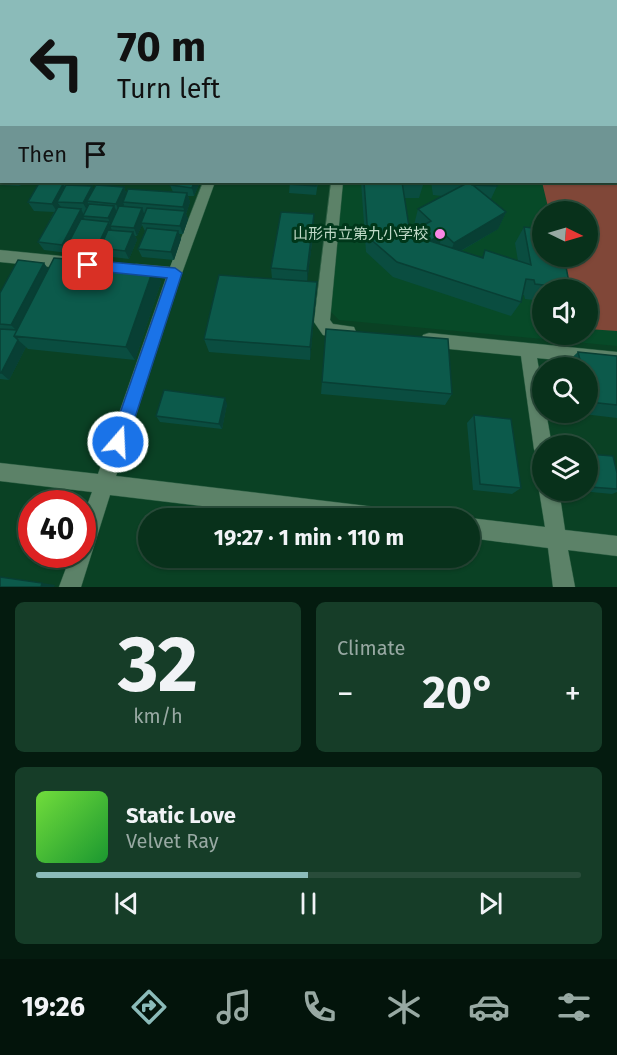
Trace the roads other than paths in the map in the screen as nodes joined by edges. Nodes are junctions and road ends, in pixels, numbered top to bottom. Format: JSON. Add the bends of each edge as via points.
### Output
{"nodes":[{"id":1,"x":209,"y":183,"type":"edge"},
{"id":2,"x":337,"y":183,"type":"edge"},
{"id":3,"x":0,"y":256,"type":"edge"},
{"id":4,"x":82,"y":264,"type":"edge"},
{"id":5,"x":117,"y":268,"type":"edge"},
{"id":6,"x":175,"y":273,"type":"junction"},
{"id":7,"x":364,"y":333,"type":"edge"},
{"id":8,"x":411,"y":338,"type":"edge"},
{"id":9,"x":528,"y":351,"type":"junction"},
{"id":10,"x":617,"y":359,"type":"edge"},
{"id":11,"x":541,"y":435,"type":"edge"},
{"id":12,"x":0,"y":472,"type":"edge"},
{"id":13,"x":104,"y":484,"type":"junction"},
{"id":14,"x":551,"y":501,"type":"edge"},
{"id":15,"x":96,"y":508,"type":"edge"},
{"id":16,"x":301,"y":508,"type":"edge"},
{"id":17,"x":480,"y":529,"type":"edge"},
{"id":18,"x":557,"y":539,"type":"junction"},
{"id":19,"x":617,"y":546,"type":"edge"},
{"id":20,"x":77,"y":568,"type":"edge"},
{"id":21,"x":70,"y":587,"type":"edge"},
{"id":22,"x":564,"y":587,"type":"edge"}],
"edges":[{"from":1,"to":6,"type":"street"},
{"from":2,"to":7,"type":"street","via":[[322,322],[329,330]]},
{"from":3,"to":4,"type":"street"},
{"from":5,"to":6,"type":"street"},
{"from":6,"to":13,"type":"street"},
{"from":8,"to":9,"type":"street"},
{"from":9,"to":10,"type":"street"},
{"from":9,"to":11,"type":"street"},
{"from":12,"to":13,"type":"street"},
{"from":13,"to":15,"type":"street"},
{"from":13,"to":16,"type":"street"},
{"from":14,"to":18,"type":"street"},
{"from":17,"to":18,"type":"street"},
{"from":18,"to":19,"type":"street"},
{"from":18,"to":22,"type":"street"},
{"from":20,"to":21,"type":"street"}]}
